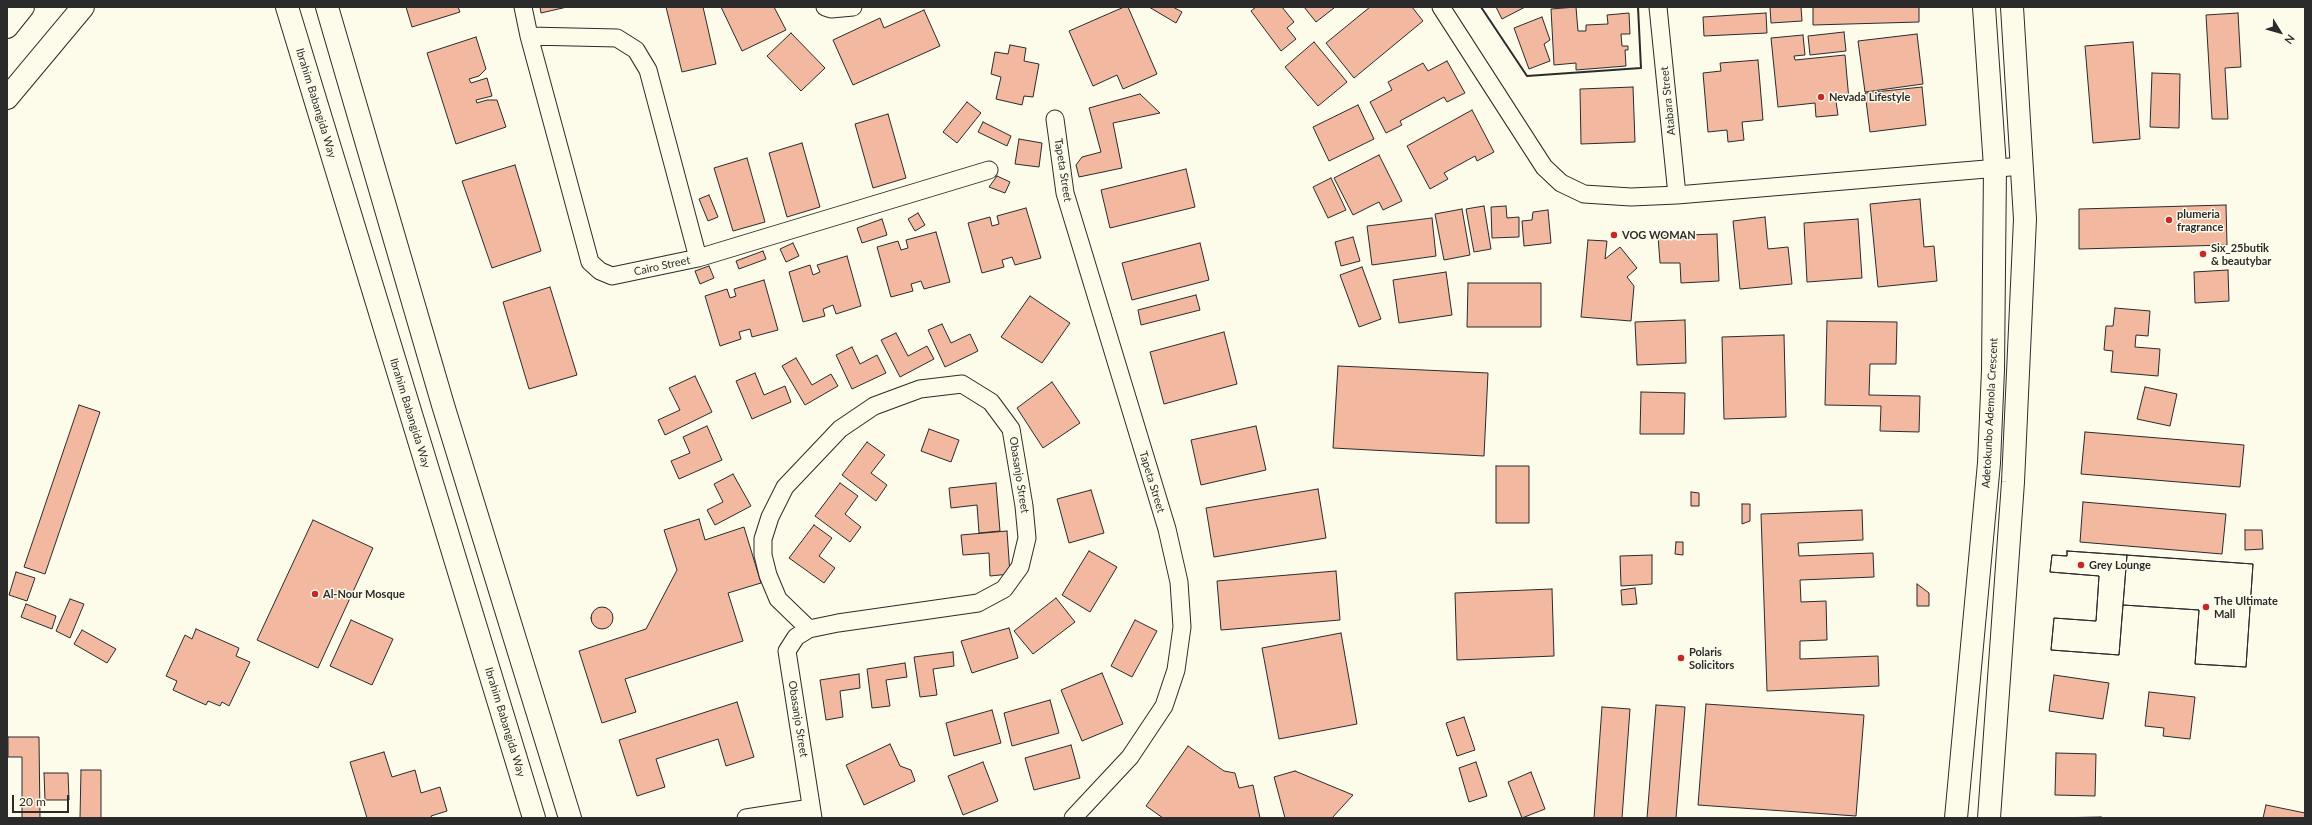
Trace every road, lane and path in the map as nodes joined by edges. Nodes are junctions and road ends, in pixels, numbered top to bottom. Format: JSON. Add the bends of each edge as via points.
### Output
{"nodes":[{"id":1,"x":24,"y":7,"type":"edge"},
{"id":2,"x":83,"y":7,"type":"edge"},
{"id":3,"x":287,"y":7,"type":"edge"},
{"id":4,"x":328,"y":7,"type":"edge"},
{"id":5,"x":523,"y":7,"type":"edge"},
{"id":6,"x":825,"y":7,"type":"edge"},
{"id":7,"x":853,"y":7,"type":"edge"},
{"id":8,"x":1441,"y":7,"type":"edge"},
{"id":9,"x":1658,"y":7,"type":"edge"},
{"id":10,"x":1984,"y":7,"type":"edge"},
{"id":11,"x":2012,"y":7,"type":"edge"},
{"id":12,"x":7,"y":27,"type":"edge"},
{"id":13,"x":529,"y":36,"type":"junction"},
{"id":14,"x":7,"y":98,"type":"edge"},
{"id":15,"x":1055,"y":119,"type":"dead end"},
{"id":16,"x":2022,"y":166,"type":"junction"},
{"id":17,"x":1994,"y":167,"type":"junction"},
{"id":18,"x":989,"y":170,"type":"dead end"},
{"id":19,"x":1677,"y":195,"type":"junction"},
{"id":20,"x":698,"y":258,"type":"junction"},
{"id":21,"x":809,"y":629,"type":"junction"},
{"id":22,"x":812,"y":813,"type":"edge"},
{"id":23,"x":534,"y":818,"type":"edge"},
{"id":24,"x":570,"y":818,"type":"edge"},
{"id":25,"x":746,"y":818,"type":"edge"},
{"id":26,"x":1073,"y":818,"type":"edge"},
{"id":27,"x":1956,"y":818,"type":"edge"},
{"id":28,"x":1989,"y":818,"type":"edge"}],
"edges":[{"from":1,"to":12,"type":"main road"},
{"from":2,"to":14,"type":"main road"},
{"from":3,"to":23,"type":"main road","name":"Ibrahim Babangida Way"},
{"from":4,"to":24,"type":"main road","via":[[443,405]]},
{"from":5,"to":13,"type":"street","name":"Cairo Street"},
{"from":6,"to":7,"type":"street"},
{"from":8,"to":19,"type":"street","via":[[1544,167],[1561,183],[1584,194],[1631,197]]},
{"from":9,"to":19,"type":"street","name":"Atabara Street"},
{"from":10,"to":17,"type":"main road","name":"Adetokunbo Ademola Crescent"},
{"from":11,"to":16,"type":"main road"},
{"from":13,"to":20,"type":"street","via":[[617,38],[636,50],[648,70]]},
{"from":13,"to":20,"type":"street","name":"Cairo Street","via":[[590,262],[612,276]]},
{"from":15,"to":26,"type":"street","name":"Tapeta Street","via":[[1065,193],[1167,529],[1179,582],[1182,627],[1176,670],[1164,706],[1130,757]]},
{"from":16,"to":17,"type":"street"},
{"from":16,"to":28,"type":"main road","via":[[2025,220],[2013,482]]},
{"from":17,"to":19,"type":"street"},
{"from":17,"to":27,"type":"main road","name":"Adetokunbo Ademola Crescent","via":[[1993,370],[1989,463]]},
{"from":18,"to":20,"type":"street","name":"Cairo Street"},
{"from":21,"to":21,"type":"street","name":"Obasanjo Street","via":[[778,599],[763,555],[763,539],[770,517],[785,487],[840,429],[874,406],[920,388],[962,384],[991,402],[1011,429],[1027,538],[1020,567],[1004,589],[978,603]]},
{"from":21,"to":22,"type":"street","name":"Obasanjo Street","via":[[796,637],[787,651]]},
{"from":22,"to":25,"type":"street"}]}
